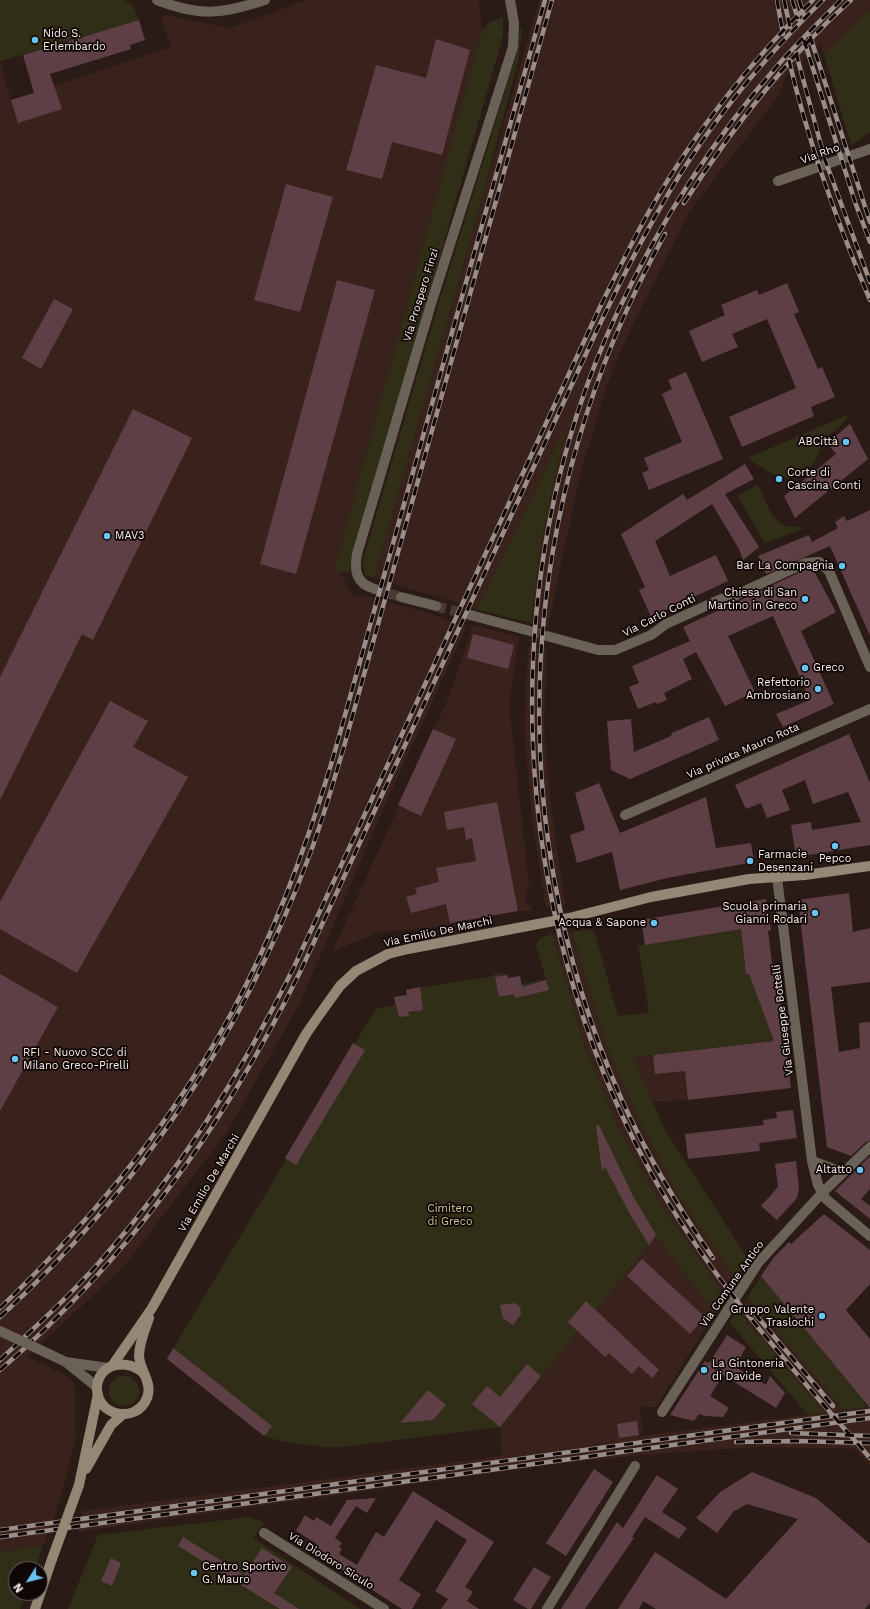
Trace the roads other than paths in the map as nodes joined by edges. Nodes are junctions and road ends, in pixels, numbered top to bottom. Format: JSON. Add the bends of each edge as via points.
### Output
{"nodes":[{"id":1,"x":157,"y":0,"type":"edge"},
{"id":2,"x":265,"y":0,"type":"edge"},
{"id":3,"x":510,"y":0,"type":"edge"},
{"id":4,"x":870,"y":149,"type":"edge"},
{"id":5,"x":778,"y":181,"type":"dead end"},
{"id":6,"x":375,"y":589,"type":"tunnel mouth"},
{"id":7,"x":402,"y":596,"type":"tunnel mouth"},
{"id":8,"x":436,"y":606,"type":"tunnel mouth"},
{"id":9,"x":470,"y":615,"type":"tunnel mouth"},
{"id":10,"x":530,"y":632,"type":"tunnel mouth"},
{"id":11,"x":547,"y":636,"type":"tunnel mouth"},
{"id":12,"x":870,"y":667,"type":"edge"},
{"id":13,"x":870,"y":709,"type":"edge"},
{"id":14,"x":625,"y":815,"type":"dead end"},
{"id":15,"x":870,"y":866,"type":"edge"},
{"id":16,"x":777,"y":877,"type":"junction"},
{"id":17,"x":870,"y":1147,"type":"edge"},
{"id":18,"x":812,"y":1161,"type":"junction"},
{"id":19,"x":847,"y":1169,"type":"junction"},
{"id":20,"x":822,"y":1193,"type":"junction"},
{"id":21,"x":870,"y":1236,"type":"edge"},
{"id":22,"x":152,"y":1308,"type":"junction"},
{"id":23,"x":0,"y":1331,"type":"edge"},
{"id":24,"x":66,"y":1362,"type":"junction"},
{"id":25,"x":110,"y":1367,"type":"junction"},
{"id":26,"x":144,"y":1374,"type":"junction"},
{"id":27,"x":98,"y":1390,"type":"junction"},
{"id":28,"x":662,"y":1412,"type":"dead end"},
{"id":29,"x":122,"y":1415,"type":"junction"},
{"id":30,"x":635,"y":1466,"type":"dead end"},
{"id":31,"x":81,"y":1480,"type":"junction"},
{"id":32,"x":264,"y":1533,"type":"dead end"},
{"id":33,"x":35,"y":1609,"type":"edge"},
{"id":34,"x":384,"y":1609,"type":"edge"},
{"id":35,"x":548,"y":1609,"type":"edge"}],
"edges":[{"from":1,"to":2,"type":"street","via":[[184,9],[214,12],[233,10]]},
{"from":3,"to":6,"type":"street","name":"Via Prospero Finzi","via":[[515,30],[513,47],[431,304],[357,554],[357,577],[363,584]]},
{"from":4,"to":5,"type":"street","name":"Via Rho"},
{"from":7,"to":8,"type":"street"},
{"from":9,"to":10,"type":"street"},
{"from":11,"to":12,"type":"street","name":"Via Carlo Conti","via":[[601,651],[615,650],[651,635],[666,624],[721,598],[734,596],[805,563],[815,562],[822,564],[829,571]]},
{"from":13,"to":14,"type":"street","name":"Via privata Mauro Rota"},
{"from":15,"to":16,"type":"street","name":"Via Emilio De Marchi"},
{"from":16,"to":18,"type":"street","name":"Via Giuseppe Bottelli"},
{"from":16,"to":22,"type":"street","name":"Via Emilio De Marchi","via":[[749,879],[651,897],[569,918],[408,949],[388,954],[356,971],[340,986],[306,1034]]},
{"from":17,"to":19,"type":"street","name":"Via Comune Antico"},
{"from":18,"to":19,"type":"street","via":[[839,1171]]},
{"from":18,"to":20,"type":"street","name":"Via Giuseppe Bottelli"},
{"from":19,"to":20,"type":"street","name":"Via Comune Antico"},
{"from":20,"to":21,"type":"street","via":[[832,1205]]},
{"from":20,"to":28,"type":"street","name":"Via Comune Antico","via":[[758,1263]]},
{"from":22,"to":25,"type":"street","name":"Via Emilio De Marchi"},
{"from":22,"to":26,"type":"street","name":"Via Emilio De Marchi","via":[[140,1348]]},
{"from":23,"to":24,"type":"street","bridge":true},
{"from":24,"to":25,"type":"street"},
{"from":24,"to":27,"type":"street"},
{"from":25,"to":26,"type":"street","via":[[121,1363],[131,1364]]},
{"from":25,"to":27,"type":"street","name":"Via Emilio De Marchi","via":[[101,1375]]},
{"from":26,"to":29,"type":"street","name":"Via Emilio De Marchi","via":[[149,1388],[144,1404],[135,1412]]},
{"from":27,"to":29,"type":"street","via":[[105,1407],[113,1413]]},
{"from":27,"to":31,"type":"street","name":"Via Emilio De Marchi"},
{"from":29,"to":31,"type":"street","name":"Via Emilio De Marchi","via":[[110,1426]]},
{"from":30,"to":35,"type":"street"},
{"from":31,"to":33,"type":"street","name":"Via Emilio De Marchi","bridge":true},
{"from":32,"to":34,"type":"street","name":"Via Diodoro Siculo"}]}
